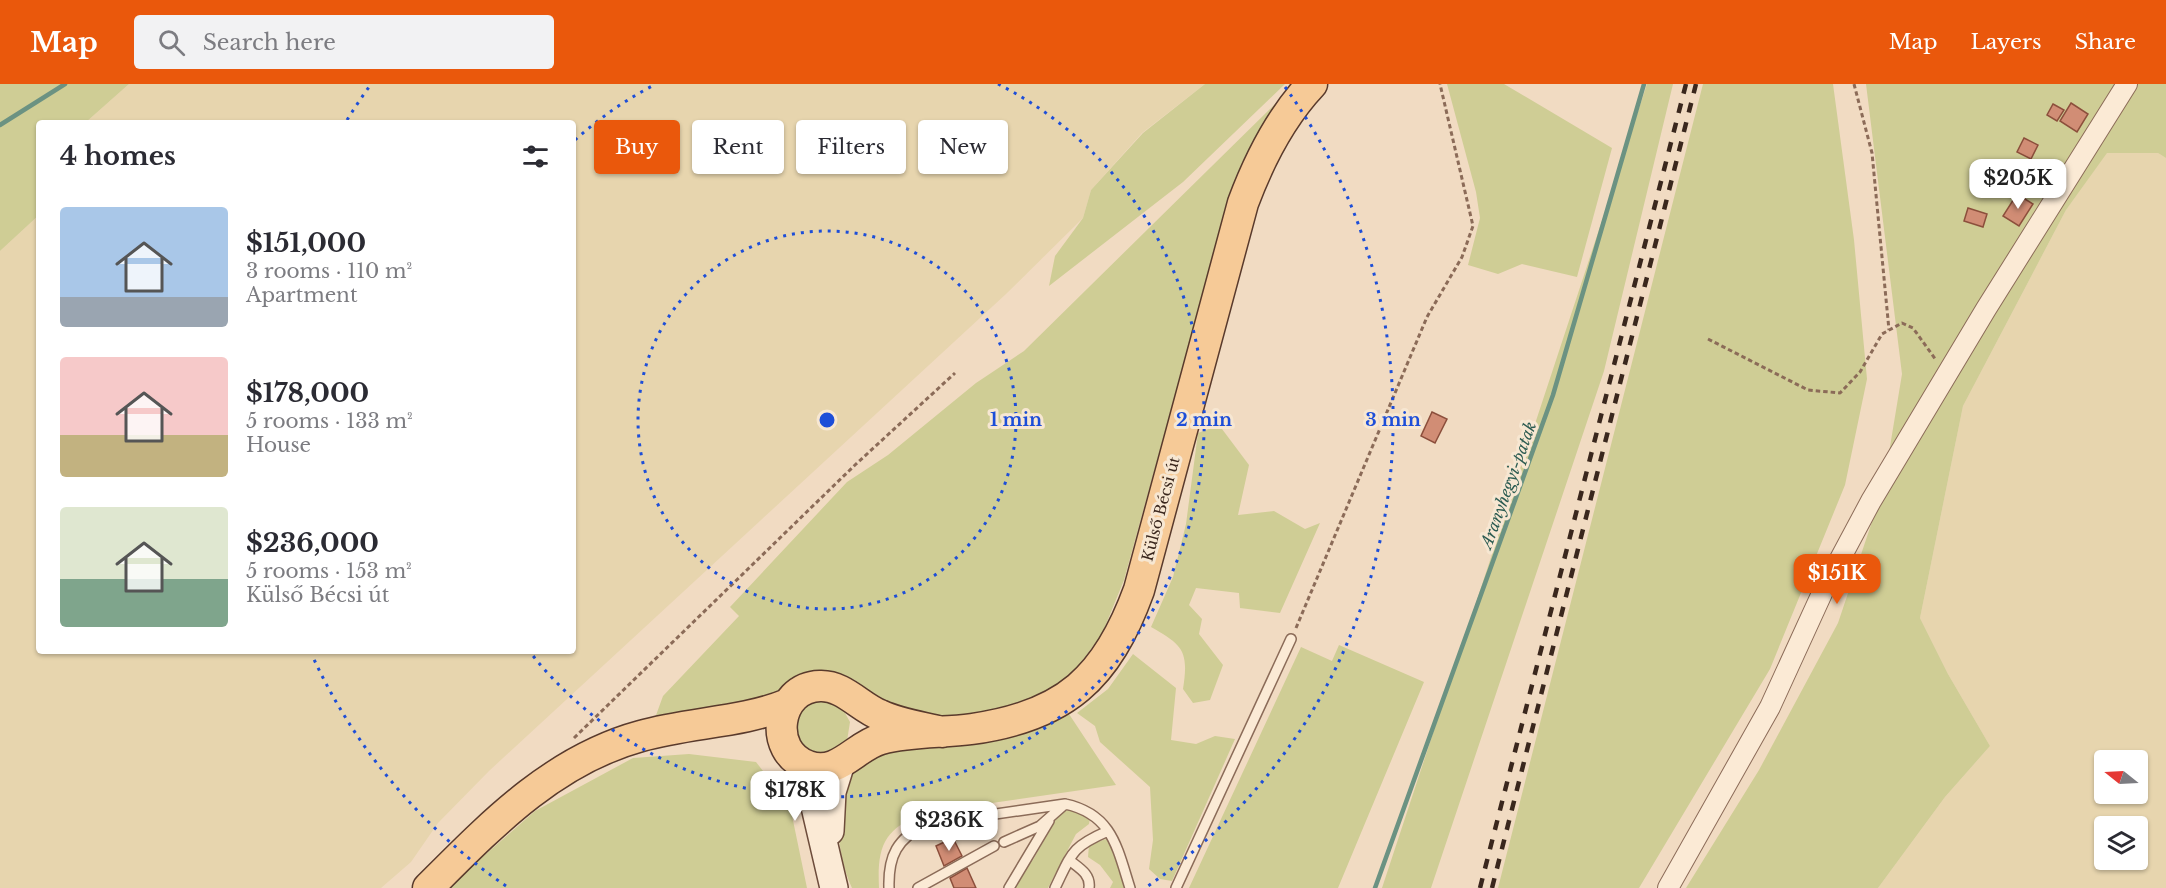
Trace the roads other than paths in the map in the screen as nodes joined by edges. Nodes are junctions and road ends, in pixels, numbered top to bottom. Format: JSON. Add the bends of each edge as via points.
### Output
{"nodes":[{"id":1,"x":1312,"y":84,"type":"edge"},
{"id":2,"x":2127,"y":84,"type":"edge"},
{"id":3,"x":1291,"y":639,"type":"road end"},
{"id":4,"x":852,"y":699,"type":"junction"},
{"id":5,"x":788,"y":704,"type":"junction"},
{"id":6,"x":680,"y":728,"type":"junction"},
{"id":7,"x":942,"y":732,"type":"junction"},
{"id":8,"x":792,"y":754,"type":"junction"},
{"id":9,"x":848,"y":757,"type":"junction"},
{"id":10,"x":1065,"y":804,"type":"junction"},
{"id":11,"x":1052,"y":814,"type":"junction"},
{"id":12,"x":1108,"y":831,"type":"junction"},
{"id":13,"x":1004,"y":842,"type":"dead end"},
{"id":14,"x":994,"y":846,"type":"dead end"},
{"id":15,"x":1069,"y":860,"type":"junction"},
{"id":16,"x":832,"y":878,"type":"edge"},
{"id":17,"x":428,"y":888,"type":"edge"},
{"id":18,"x":889,"y":888,"type":"edge"},
{"id":19,"x":918,"y":888,"type":"edge"},
{"id":20,"x":1009,"y":888,"type":"edge"},
{"id":21,"x":1055,"y":888,"type":"edge"},
{"id":22,"x":1089,"y":888,"type":"edge"},
{"id":23,"x":1130,"y":888,"type":"edge"},
{"id":24,"x":1176,"y":888,"type":"edge"},
{"id":25,"x":1668,"y":888,"type":"edge"}],
"edges":[{"from":1,"to":7,"type":"main road","name":"Külső Bécsi út","via":[[1265,152],[1243,203],[1139,590],[1112,652],[1073,693],[1052,706],[1015,720]]},
{"from":2,"to":25,"type":"street","via":[[1871,501],[1824,589],[1770,707]]},
{"from":3,"to":24,"type":"lane"},
{"from":4,"to":5,"type":"main road","via":[[843,692],[819,686],[796,694]]},
{"from":4,"to":7,"type":"main road","via":[[883,717]]},
{"from":4,"to":9,"type":"main road","via":[[863,724],[861,738]]},
{"from":5,"to":6,"type":"main road","via":[[765,713]]},
{"from":5,"to":8,"type":"main road","via":[[780,724]]},
{"from":6,"to":8,"type":"main road","via":[[761,735]]},
{"from":6,"to":17,"type":"main road","via":[[605,746],[566,766],[528,794]]},
{"from":7,"to":9,"type":"main road","name":"Külső Bécsi út","via":[[885,738]]},
{"from":8,"to":9,"type":"main road","via":[[816,768]]},
{"from":8,"to":16,"type":"street","via":[[809,781]]},
{"from":9,"to":16,"type":"street","via":[[832,792]]},
{"from":10,"to":11,"type":"lane"},
{"from":10,"to":12,"type":"lane","via":[[1085,808]]},
{"from":10,"to":18,"type":"lane","via":[[927,824],[912,831],[892,857]]},
{"from":11,"to":13,"type":"lane","via":[[1040,826]]},
{"from":11,"to":20,"type":"lane"},
{"from":12,"to":15,"type":"lane","via":[[1082,842]]},
{"from":12,"to":23,"type":"lane"},
{"from":14,"to":19,"type":"lane"},
{"from":15,"to":21,"type":"lane"},
{"from":15,"to":22,"type":"lane","via":[[1085,873]]}]}
